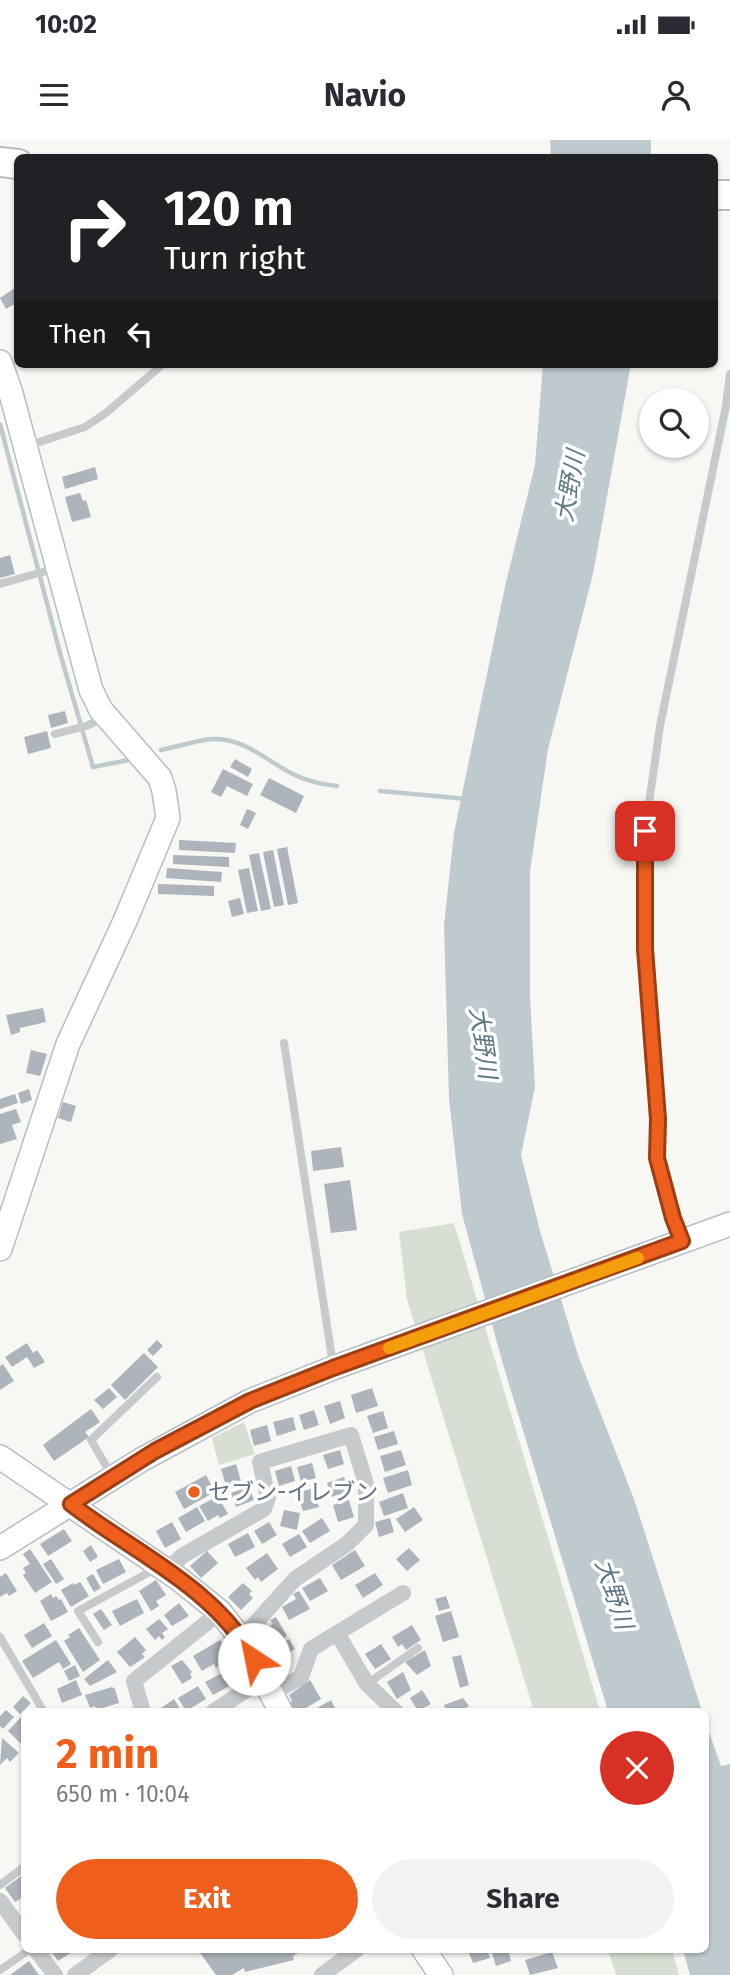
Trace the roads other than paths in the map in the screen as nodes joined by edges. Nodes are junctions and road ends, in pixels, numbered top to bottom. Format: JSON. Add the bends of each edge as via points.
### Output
{"nodes":[{"id":1,"x":0,"y":362,"type":"edge"},
{"id":2,"x":158,"y":368,"type":"edge"},
{"id":3,"x":730,"y":374,"type":"edge"},
{"id":4,"x":24,"y":447,"type":"junction"},
{"id":5,"x":46,"y":571,"type":"junction"},
{"id":6,"x":0,"y":584,"type":"edge"},
{"id":7,"x":97,"y":721,"type":"junction"},
{"id":8,"x":55,"y":734,"type":"dead end"},
{"id":9,"x":284,"y":1043,"type":"dead end"},
{"id":10,"x":730,"y":1224,"type":"edge"},
{"id":11,"x":673,"y":1245,"type":"junction"},
{"id":12,"x":0,"y":1250,"type":"edge"},
{"id":13,"x":333,"y":1368,"type":"junction"},
{"id":14,"x":157,"y":1377,"type":"dead end"},
{"id":15,"x":0,"y":1457,"type":"edge"},
{"id":16,"x":113,"y":1477,"type":"junction"},
{"id":17,"x":71,"y":1504,"type":"junction"},
{"id":18,"x":0,"y":1548,"type":"edge"},
{"id":19,"x":163,"y":1569,"type":"junction"},
{"id":20,"x":403,"y":1593,"type":"dead end"},
{"id":21,"x":219,"y":1612,"type":"junction"},
{"id":22,"x":337,"y":1633,"type":"junction"},
{"id":23,"x":0,"y":1637,"type":"edge"},
{"id":24,"x":242,"y":1639,"type":"junction"},
{"id":25,"x":98,"y":1642,"type":"dead end"},
{"id":26,"x":418,"y":1648,"type":"dead end"},
{"id":27,"x":367,"y":1684,"type":"junction"},
{"id":28,"x":273,"y":1694,"type":"edge"},
{"id":29,"x":42,"y":1708,"type":"edge"},
{"id":30,"x":142,"y":1708,"type":"edge"},
{"id":31,"x":226,"y":1708,"type":"edge"},
{"id":32,"x":392,"y":1708,"type":"edge"},
{"id":33,"x":21,"y":1869,"type":"edge"},
{"id":34,"x":0,"y":1885,"type":"edge"},
{"id":35,"x":0,"y":1901,"type":"edge"},
{"id":36,"x":21,"y":1930,"type":"edge"},
{"id":37,"x":25,"y":1953,"type":"edge"},
{"id":38,"x":38,"y":1953,"type":"edge"},
{"id":39,"x":106,"y":1953,"type":"edge"},
{"id":40,"x":352,"y":1953,"type":"edge"},
{"id":41,"x":0,"y":1970,"type":"edge"},
{"id":42,"x":55,"y":1975,"type":"edge"},
{"id":43,"x":75,"y":1975,"type":"edge"},
{"id":44,"x":322,"y":1975,"type":"edge"}],
"edges":[{"from":1,"to":4,"type":"street"},
{"from":2,"to":4,"type":"lane","via":[[85,427]]},
{"from":3,"to":11,"type":"lane","via":[[660,726],[645,831],[645,949],[657,1158],[673,1218]]},
{"from":4,"to":5,"type":"street"},
{"from":5,"to":6,"type":"lane"},
{"from":5,"to":7,"type":"street","via":[[91,690]]},
{"from":7,"to":8,"type":"lane"},
{"from":7,"to":12,"type":"street","via":[[160,778],[168,818],[68,1044]]},
{"from":9,"to":13,"type":"lane"},
{"from":10,"to":11,"type":"street"},
{"from":11,"to":13,"type":"street"},
{"from":13,"to":16,"type":"street","via":[[207,1422]]},
{"from":14,"to":16,"type":"lane","via":[[91,1440]]},
{"from":15,"to":17,"type":"street"},
{"from":16,"to":17,"type":"street"},
{"from":17,"to":18,"type":"street"},
{"from":17,"to":19,"type":"street"},
{"from":19,"to":21,"type":"street"},
{"from":19,"to":24,"type":"street","via":[[264,1509],[268,1497],[260,1462],[351,1435],[366,1485],[366,1525],[347,1544],[295,1579]]},
{"from":19,"to":25,"type":"lane","via":[[78,1611]]},
{"from":20,"to":22,"type":"street"},
{"from":21,"to":24,"type":"street"},
{"from":21,"to":30,"type":"street","via":[[134,1681]]},
{"from":22,"to":27,"type":"street"},
{"from":22,"to":28,"type":"street","via":[[311,1649],[301,1677]]},
{"from":23,"to":29,"type":"lane"},
{"from":24,"to":28,"type":"street"},
{"from":26,"to":27,"type":"lane"},
{"from":27,"to":32,"type":"street"},
{"from":28,"to":31,"type":"street"},
{"from":33,"to":34,"type":"lane"},
{"from":35,"to":36,"type":"street"},
{"from":37,"to":41,"type":"lane"},
{"from":38,"to":42,"type":"street"},
{"from":39,"to":43,"type":"street"},
{"from":40,"to":44,"type":"street"}]}
